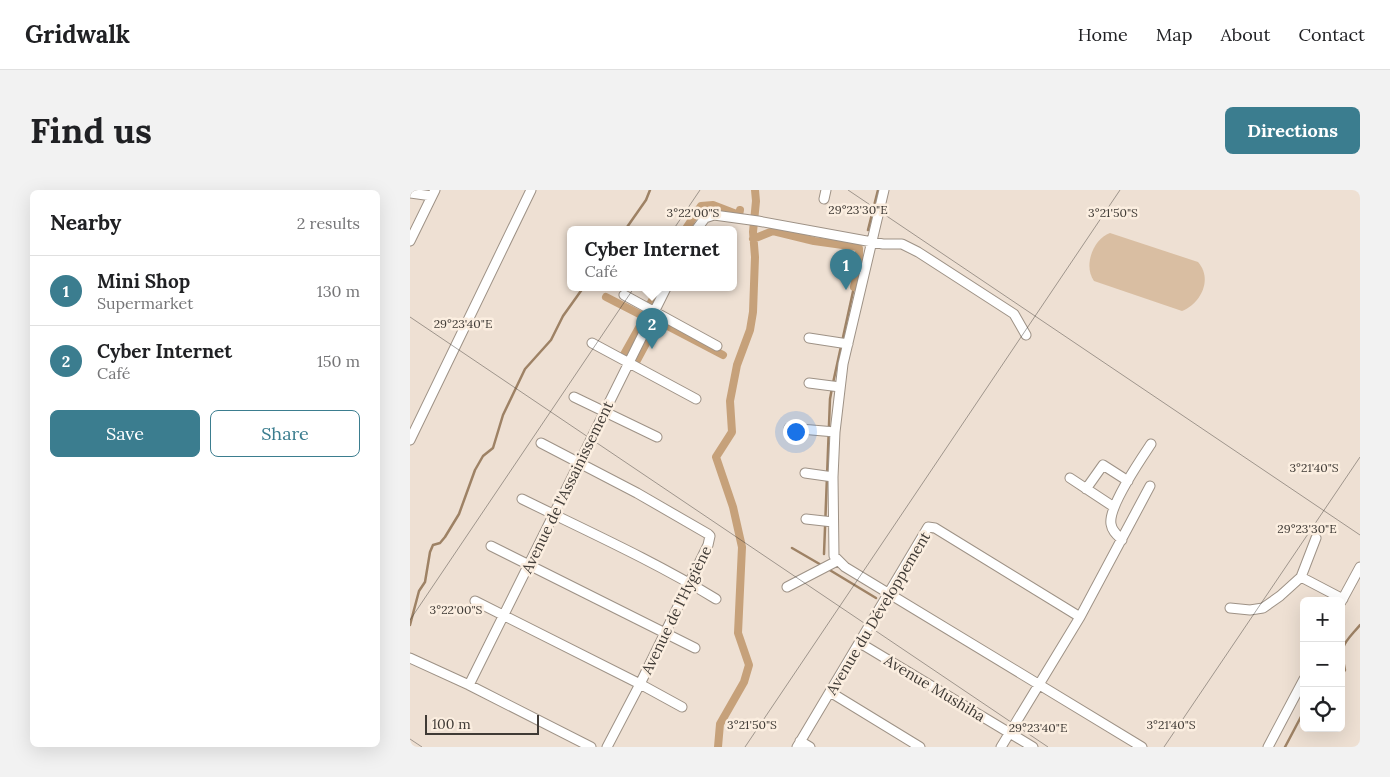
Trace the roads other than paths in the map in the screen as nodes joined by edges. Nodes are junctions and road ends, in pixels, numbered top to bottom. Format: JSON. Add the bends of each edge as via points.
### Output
{"nodes":[{"id":1,"x":531,"y":190,"type":"edge"},
{"id":2,"x":884,"y":190,"type":"edge"},
{"id":3,"x":410,"y":193,"type":"edge"},
{"id":4,"x":434,"y":193,"type":"edge"},
{"id":5,"x":699,"y":226,"type":"edge"},
{"id":6,"x":410,"y":241,"type":"edge"},
{"id":7,"x":872,"y":242,"type":"junction"},
{"id":8,"x":664,"y":291,"type":"edge"},
{"id":9,"x":624,"y":295,"type":"dead end"},
{"id":10,"x":654,"y":312,"type":"junction"},
{"id":11,"x":1026,"y":336,"type":"dead end"},
{"id":12,"x":809,"y":338,"type":"dead end"},
{"id":13,"x":592,"y":343,"type":"dead end"},
{"id":14,"x":848,"y":344,"type":"junction"},
{"id":15,"x":716,"y":346,"type":"dead end"},
{"id":16,"x":628,"y":362,"type":"junction"},
{"id":17,"x":809,"y":383,"type":"dead end"},
{"id":18,"x":840,"y":387,"type":"junction"},
{"id":19,"x":574,"y":397,"type":"dead end"},
{"id":20,"x":696,"y":399,"type":"dead end"},
{"id":21,"x":605,"y":411,"type":"junction"},
{"id":22,"x":789,"y":428,"type":"dead end"},
{"id":23,"x":835,"y":432,"type":"junction"},
{"id":24,"x":657,"y":437,"type":"dead end"},
{"id":25,"x":410,"y":440,"type":"edge"},
{"id":26,"x":541,"y":443,"type":"dead end"},
{"id":27,"x":1151,"y":444,"type":"dead end"},
{"id":28,"x":579,"y":463,"type":"junction"},
{"id":29,"x":805,"y":473,"type":"dead end"},
{"id":30,"x":833,"y":477,"type":"junction"},
{"id":31,"x":1070,"y":478,"type":"dead end"},
{"id":32,"x":1128,"y":481,"type":"junction"},
{"id":33,"x":1150,"y":486,"type":"dead end"},
{"id":34,"x":1086,"y":489,"type":"junction"},
{"id":35,"x":522,"y":499,"type":"dead end"},
{"id":36,"x":1114,"y":507,"type":"junction"},
{"id":37,"x":554,"y":515,"type":"junction"},
{"id":38,"x":806,"y":519,"type":"dead end"},
{"id":39,"x":833,"y":522,"type":"junction"},
{"id":40,"x":1316,"y":538,"type":"dead end"},
{"id":41,"x":1122,"y":540,"type":"junction"},
{"id":42,"x":491,"y":546,"type":"dead end"},
{"id":43,"x":837,"y":561,"type":"junction"},
{"id":44,"x":528,"y":565,"type":"junction"},
{"id":45,"x":1360,"y":567,"type":"edge"},
{"id":46,"x":1301,"y":577,"type":"junction"},
{"id":47,"x":689,"y":582,"type":"junction"},
{"id":48,"x":787,"y":587,"type":"dead end"},
{"id":49,"x":890,"y":592,"type":"junction"},
{"id":50,"x":1335,"y":597,"type":"edge"},
{"id":51,"x":1344,"y":597,"type":"edge"},
{"id":52,"x":716,"y":599,"type":"dead end"},
{"id":53,"x":475,"y":601,"type":"dead end"},
{"id":54,"x":1230,"y":608,"type":"dead end"},
{"id":55,"x":504,"y":615,"type":"junction"},
{"id":56,"x":1080,"y":617,"type":"junction"},
{"id":57,"x":665,"y":632,"type":"junction"},
{"id":58,"x":860,"y":643,"type":"junction"},
{"id":59,"x":695,"y":648,"type":"dead end"},
{"id":60,"x":410,"y":658,"type":"edge"},
{"id":61,"x":640,"y":684,"type":"junction"},
{"id":62,"x":1039,"y":685,"type":"junction"},
{"id":63,"x":469,"y":686,"type":"junction"},
{"id":64,"x":1300,"y":687,"type":"edge"},
{"id":65,"x":830,"y":692,"type":"junction"},
{"id":66,"x":682,"y":707,"type":"dead end"},
{"id":67,"x":1010,"y":733,"type":"junction"},
{"id":68,"x":798,"y":744,"type":"edge"},
{"id":69,"x":591,"y":747,"type":"edge"},
{"id":70,"x":607,"y":747,"type":"edge"},
{"id":71,"x":810,"y":747,"type":"edge"},
{"id":72,"x":920,"y":747,"type":"edge"},
{"id":73,"x":1001,"y":747,"type":"edge"},
{"id":74,"x":1033,"y":747,"type":"edge"},
{"id":75,"x":1142,"y":747,"type":"edge"},
{"id":76,"x":1268,"y":747,"type":"edge"}],
"edges":[{"from":1,"to":25,"type":"street"},
{"from":2,"to":7,"type":"street"},
{"from":3,"to":4,"type":"street"},
{"from":4,"to":6,"type":"street"},
{"from":5,"to":7,"type":"street","via":[[705,218],[714,215]]},
{"from":7,"to":11,"type":"street","via":[[902,244],[918,252],[1014,314]]},
{"from":7,"to":14,"type":"street"},
{"from":8,"to":10,"type":"street","name":"Avenue de l'Assainissement"},
{"from":9,"to":10,"type":"street"},
{"from":10,"to":15,"type":"street"},
{"from":10,"to":16,"type":"street","name":"Avenue de l'Assainissement"},
{"from":12,"to":14,"type":"street"},
{"from":13,"to":16,"type":"street"},
{"from":14,"to":18,"type":"street"},
{"from":16,"to":20,"type":"street"},
{"from":16,"to":21,"type":"street","name":"Avenue de l'Assainissement"},
{"from":17,"to":18,"type":"street"},
{"from":18,"to":23,"type":"street"},
{"from":19,"to":21,"type":"street"},
{"from":21,"to":24,"type":"street"},
{"from":21,"to":28,"type":"street","name":"Avenue de l'Assainissement"},
{"from":22,"to":23,"type":"street"},
{"from":23,"to":30,"type":"street"},
{"from":26,"to":28,"type":"street","name":"Avenue de l'Hygiène"},
{"from":27,"to":32,"type":"street"},
{"from":28,"to":37,"type":"street","name":"Avenue de l'Assainissement"},
{"from":28,"to":47,"type":"street","name":"Avenue de l'Hygiène","via":[[708,534],[710,541]]},
{"from":29,"to":30,"type":"street"},
{"from":30,"to":39,"type":"street"},
{"from":31,"to":34,"type":"street"},
{"from":32,"to":34,"type":"street","via":[[1103,465]]},
{"from":32,"to":36,"type":"street"},
{"from":33,"to":41,"type":"street"},
{"from":34,"to":36,"type":"street"},
{"from":35,"to":37,"type":"street"},
{"from":36,"to":41,"type":"street","via":[[1111,525]]},
{"from":37,"to":44,"type":"street","name":"Avenue de l'Assainissement"},
{"from":37,"to":47,"type":"street"},
{"from":38,"to":39,"type":"street"},
{"from":39,"to":43,"type":"street","via":[[833,550]]},
{"from":40,"to":46,"type":"street"},
{"from":41,"to":56,"type":"street"},
{"from":42,"to":44,"type":"street"},
{"from":43,"to":48,"type":"street"},
{"from":43,"to":49,"type":"street"},
{"from":44,"to":55,"type":"street","name":"Avenue de l'Assainissement"},
{"from":44,"to":57,"type":"street"},
{"from":45,"to":51,"type":"street"},
{"from":46,"to":50,"type":"street"},
{"from":46,"to":54,"type":"street","via":[[1264,608]]},
{"from":47,"to":52,"type":"street"},
{"from":47,"to":57,"type":"street","name":"Avenue de l'Hygiène"},
{"from":49,"to":56,"type":"street","name":"Avenue du Développement","via":[[925,530],[932,527]]},
{"from":49,"to":58,"type":"street","name":"Avenue du Développement"},
{"from":49,"to":62,"type":"street"},
{"from":53,"to":55,"type":"street"},
{"from":55,"to":61,"type":"street"},
{"from":55,"to":63,"type":"street","name":"Avenue de l'Assainissement"},
{"from":56,"to":62,"type":"street"},
{"from":57,"to":59,"type":"street"},
{"from":57,"to":61,"type":"street","name":"Avenue de l'Hygiène"},
{"from":58,"to":65,"type":"street","name":"Avenue du Développement"},
{"from":58,"to":67,"type":"street","name":"Avenue Mushiha"},
{"from":60,"to":63,"type":"street"},
{"from":61,"to":66,"type":"street"},
{"from":61,"to":70,"type":"street","name":"Avenue de l'Hygiène"},
{"from":62,"to":67,"type":"street"},
{"from":62,"to":75,"type":"street"},
{"from":63,"to":69,"type":"street"},
{"from":64,"to":76,"type":"street"},
{"from":65,"to":68,"type":"street","name":"Avenue du Développement"},
{"from":65,"to":72,"type":"street"},
{"from":67,"to":73,"type":"street"},
{"from":67,"to":74,"type":"street","name":"Avenue Mushiha"},
{"from":68,"to":71,"type":"street"}]}
